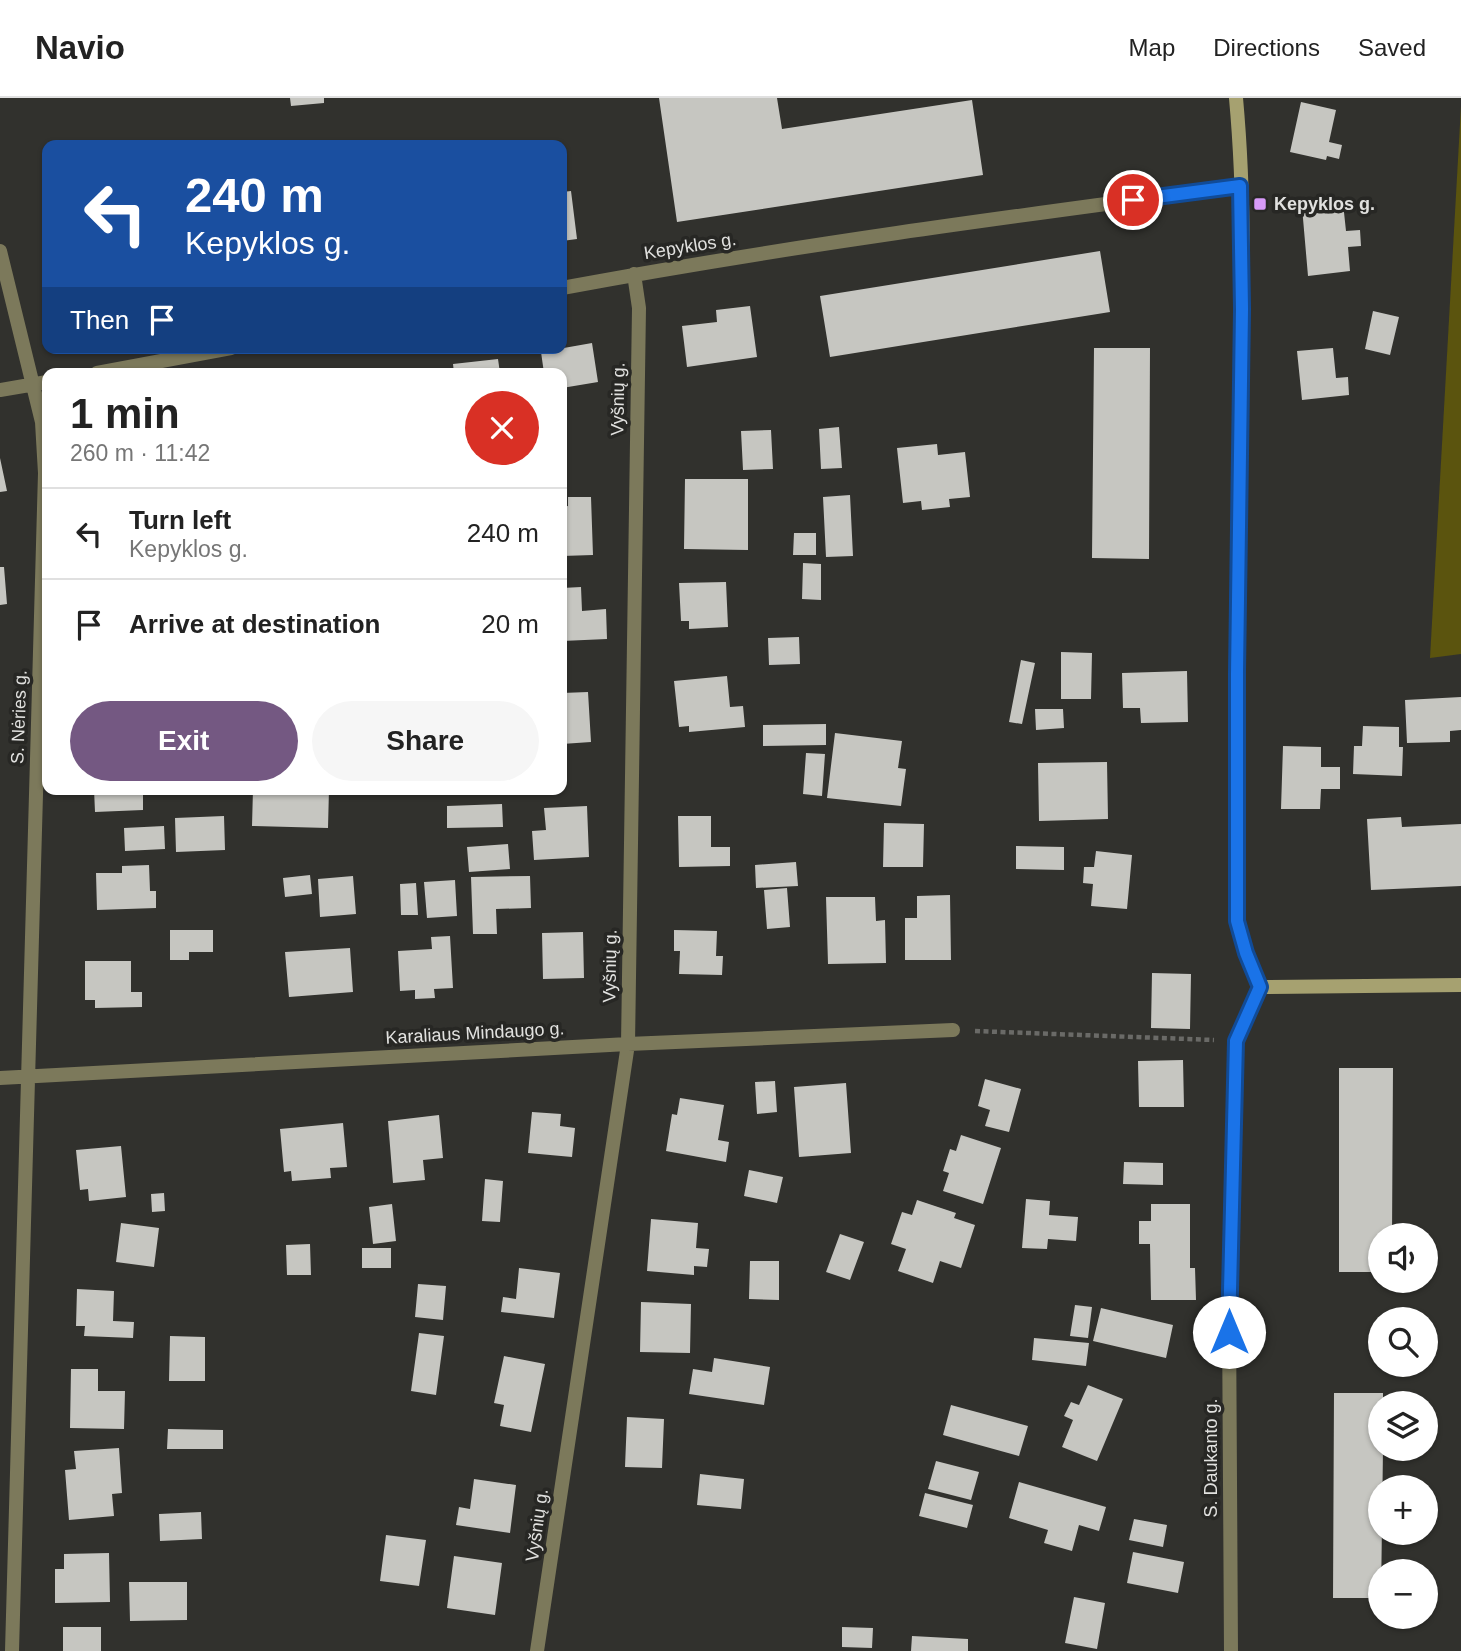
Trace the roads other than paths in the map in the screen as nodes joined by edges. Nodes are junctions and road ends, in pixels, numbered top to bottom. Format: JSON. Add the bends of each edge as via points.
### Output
{"nodes":[{"id":1,"x":1236,"y":98,"type":"edge"},
{"id":2,"x":1240,"y":186,"type":"junction"},
{"id":3,"x":0,"y":251,"type":"edge"},
{"id":4,"x":634,"y":274,"type":"junction"},
{"id":5,"x":567,"y":287,"type":"edge"},
{"id":6,"x":199,"y":354,"type":"edge"},
{"id":7,"x":124,"y":368,"type":"edge"},
{"id":8,"x":41,"y":383,"type":"edge"},
{"id":9,"x":0,"y":390,"type":"edge"},
{"id":10,"x":42,"y":422,"type":"edge"},
{"id":11,"x":42,"y":574,"type":"edge"},
{"id":12,"x":1461,"y":985,"type":"edge"},
{"id":13,"x":1260,"y":987,"type":"junction"},
{"id":14,"x":953,"y":1030,"type":"road end"},
{"id":15,"x":628,"y":1044,"type":"junction"},
{"id":16,"x":27,"y":1077,"type":"junction"},
{"id":17,"x":0,"y":1078,"type":"edge"},
{"id":18,"x":12,"y":1651,"type":"edge"},
{"id":19,"x":537,"y":1651,"type":"edge"},
{"id":20,"x":1231,"y":1651,"type":"edge"}],
"edges":[{"from":1,"to":2,"type":"main road"},
{"from":2,"to":4,"type":"street","name":"Kepyklos g."},
{"from":2,"to":13,"type":"main road","via":[[1237,921]]},
{"from":3,"to":8,"type":"street","name":"S. Nėries g."},
{"from":4,"to":5,"type":"street","name":"Kepyklos g."},
{"from":4,"to":15,"type":"street","name":"Vyšnių g.","via":[[639,308]]},
{"from":6,"to":7,"type":"street"},
{"from":8,"to":9,"type":"street"},
{"from":8,"to":10,"type":"street","name":"S. Nėries g."},
{"from":11,"to":16,"type":"street","name":"S. Nėries g."},
{"from":12,"to":13,"type":"main road"},
{"from":13,"to":20,"type":"street","name":"S. Daukanto g.","via":[[1236,1041],[1229,1312]]},
{"from":14,"to":15,"type":"street","name":"Karaliaus Mindaugo g."},
{"from":15,"to":16,"type":"street","name":"Karaliaus Mindaugo g."},
{"from":15,"to":19,"type":"street","name":"Vyšnių g."},
{"from":16,"to":17,"type":"street","name":"Karaliaus Mindaugo g."},
{"from":16,"to":18,"type":"street","name":"S. Nėries g."}]}
